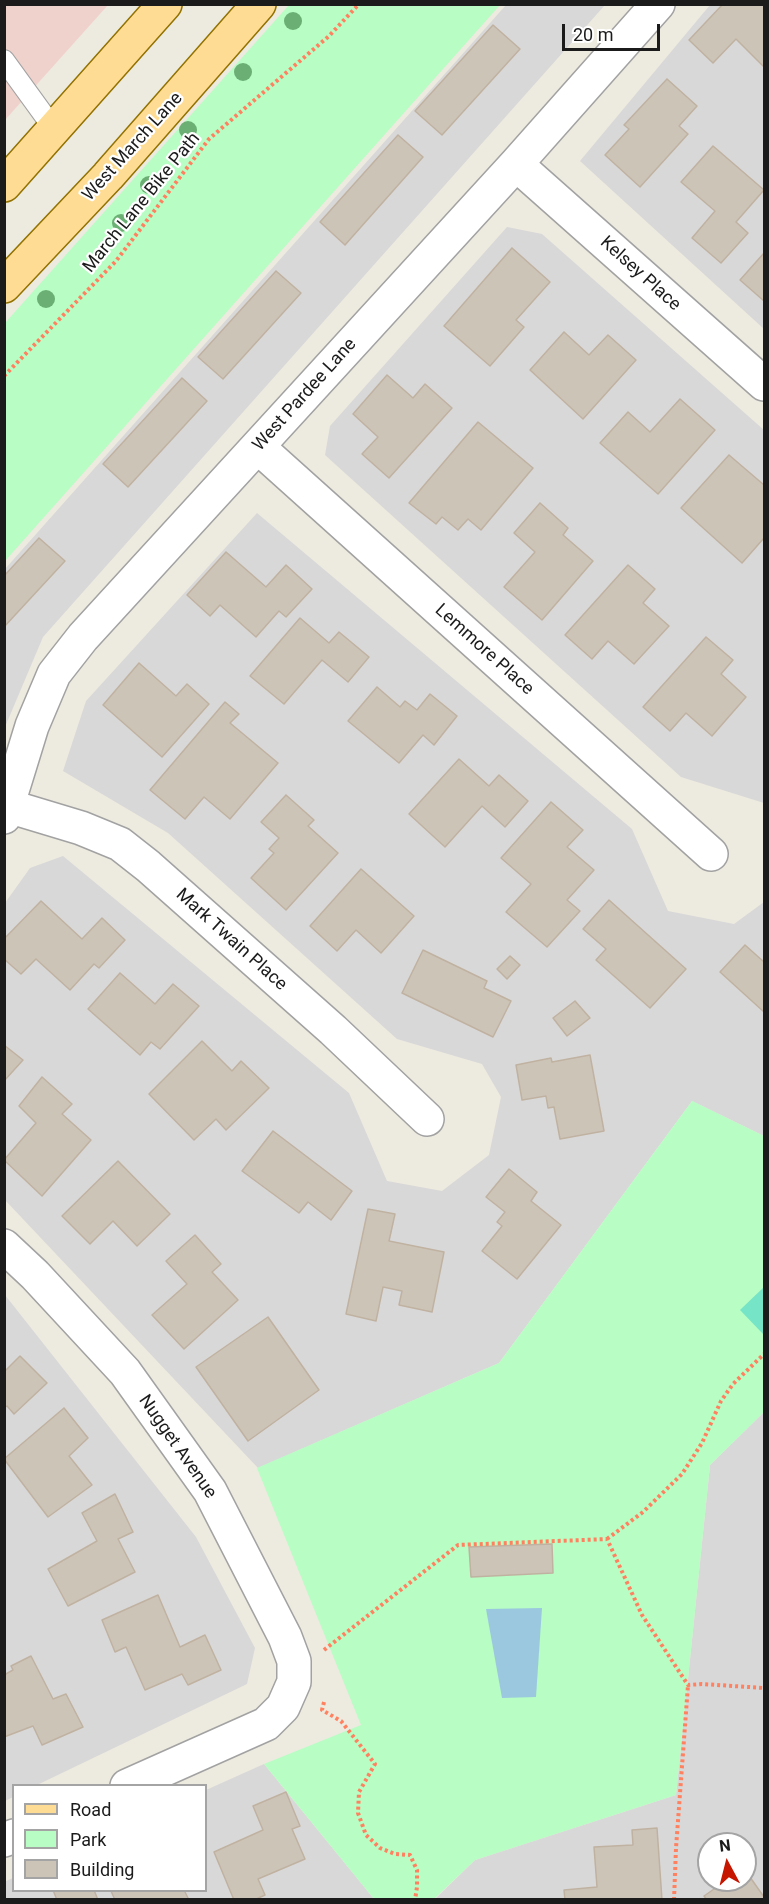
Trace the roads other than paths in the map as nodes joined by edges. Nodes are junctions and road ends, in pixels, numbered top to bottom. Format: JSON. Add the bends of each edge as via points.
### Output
{"nodes":[{"id":1,"x":165,"y":4,"type":"edge"},
{"id":2,"x":260,"y":4,"type":"edge"},
{"id":3,"x":658,"y":4,"type":"edge"},
{"id":4,"x":4,"y":60,"type":"edge"},
{"id":5,"x":54,"y":129,"type":"junction"},
{"id":6,"x":516,"y":164,"type":"junction"},
{"id":7,"x":4,"y":185,"type":"edge"},
{"id":8,"x":4,"y":286,"type":"edge"},
{"id":9,"x":765,"y":384,"type":"edge"},
{"id":10,"x":258,"y":447,"type":"junction"},
{"id":11,"x":6,"y":811,"type":"edge"},
{"id":12,"x":711,"y":854,"type":"dead end"},
{"id":13,"x":427,"y":1119,"type":"dead end"},
{"id":14,"x":4,"y":1246,"type":"edge"},
{"id":15,"x":129,"y":1784,"type":"edge"}],
"edges":[{"from":1,"to":5,"type":"main road"},
{"from":2,"to":8,"type":"main road","name":"West March Lane","via":[[108,176]]},
{"from":3,"to":6,"type":"street","name":"West Pardee Lane"},
{"from":4,"to":5,"type":"lane"},
{"from":5,"to":7,"type":"main road"},
{"from":6,"to":9,"type":"street","name":"Kelsey Place"},
{"from":6,"to":10,"type":"street","name":"West Pardee Lane"},
{"from":10,"to":11,"type":"street","name":"West Pardee Lane","via":[[82,637],[54,674],[32,726]]},
{"from":10,"to":12,"type":"street","name":"Lemmore Place"},
{"from":11,"to":13,"type":"street","name":"Mark Twain Place","via":[[81,828],[120,844],[333,1030]]},
{"from":14,"to":15,"type":"street","name":"Nugget Avenue","via":[[125,1372],[210,1491],[294,1661],[294,1682],[283,1707],[266,1724]]}]}
